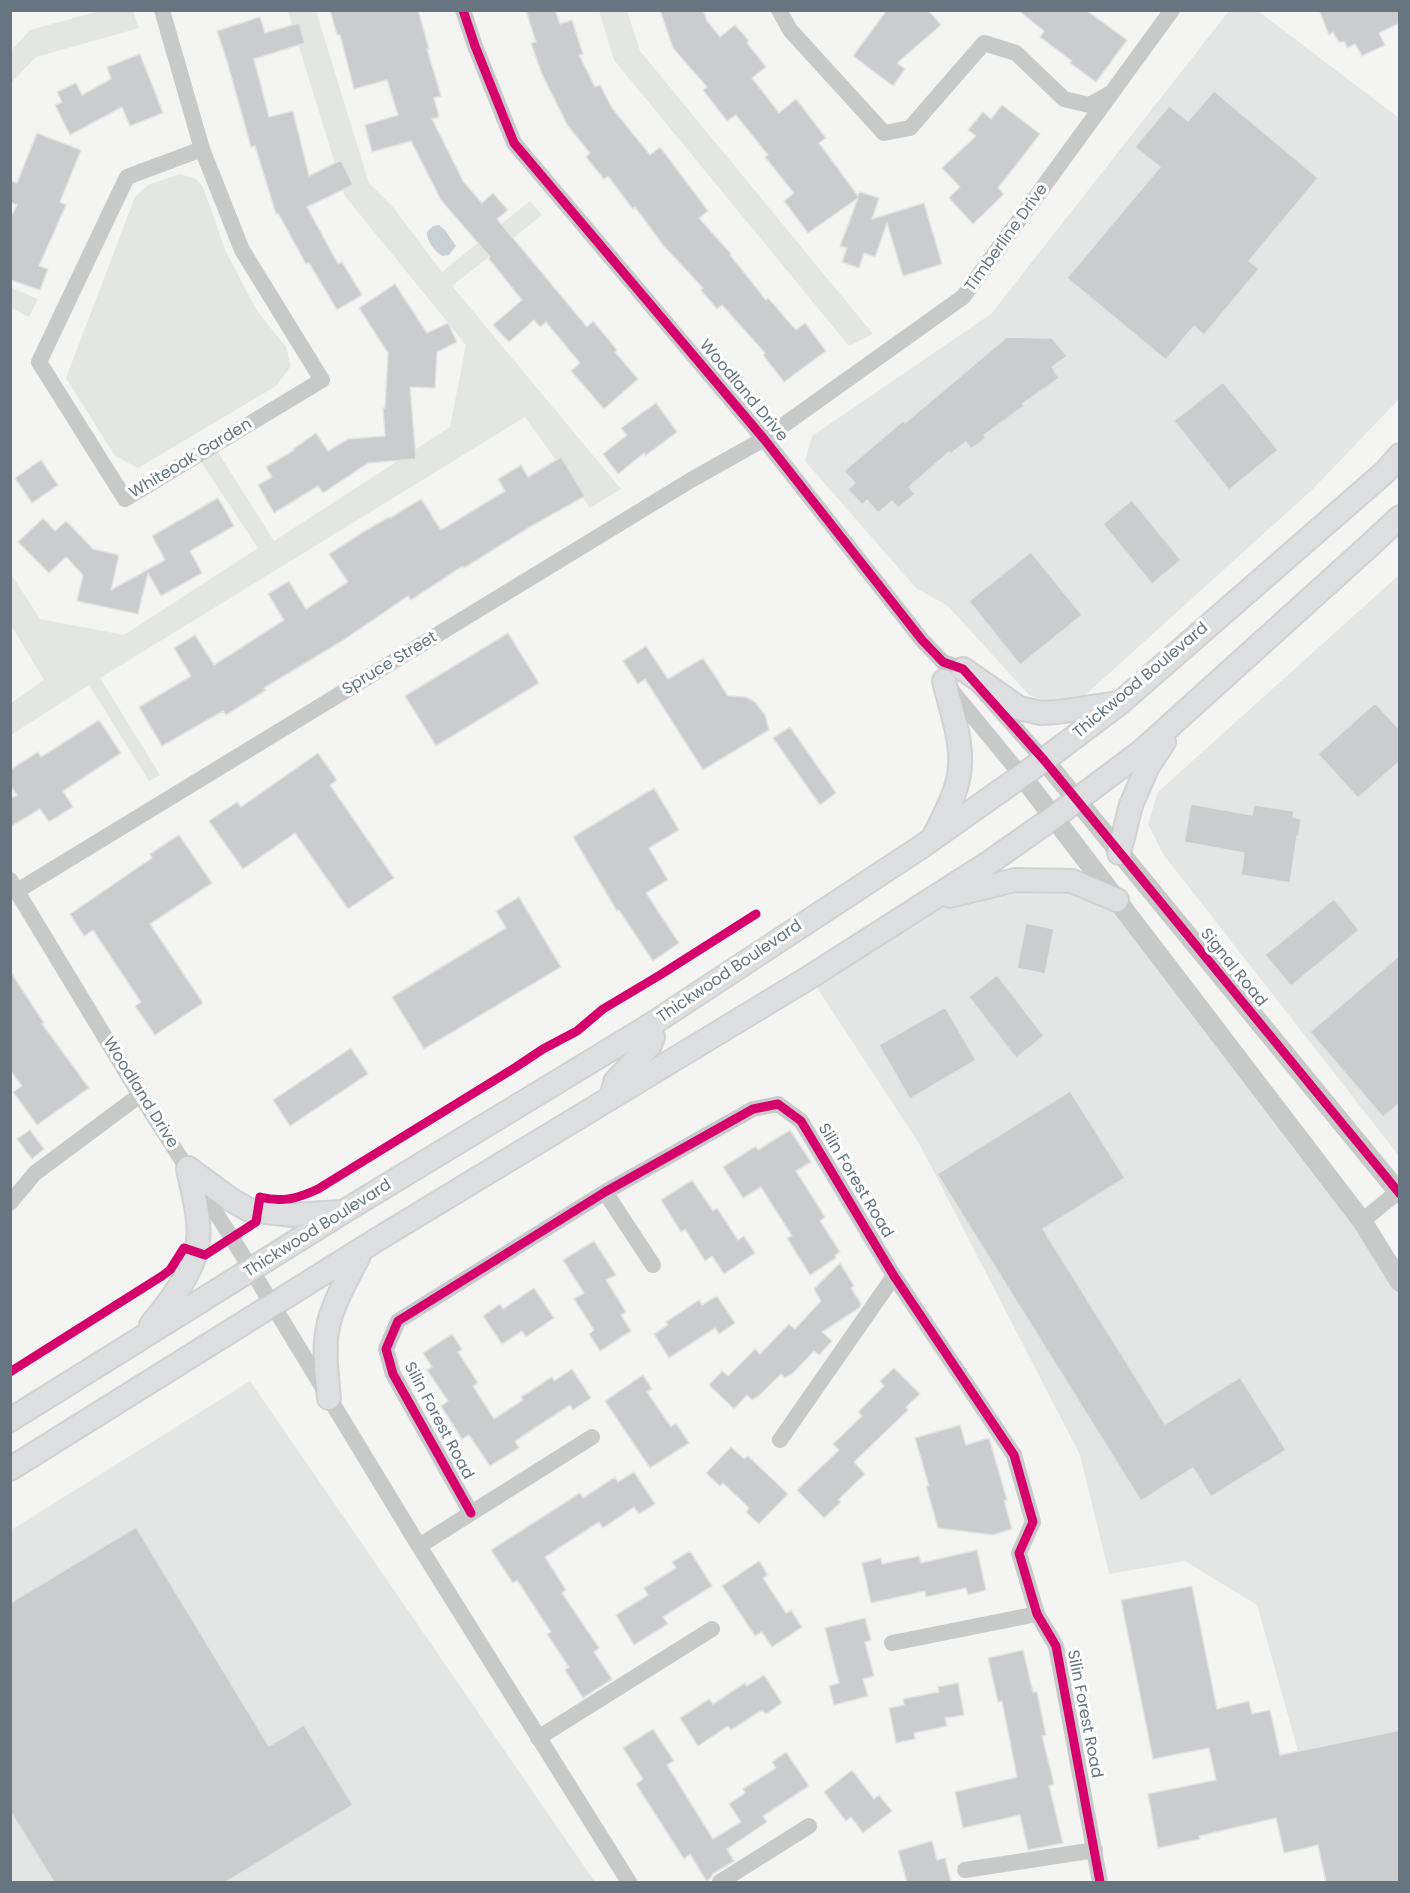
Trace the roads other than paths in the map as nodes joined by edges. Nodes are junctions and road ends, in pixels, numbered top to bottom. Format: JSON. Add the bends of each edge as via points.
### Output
{"nodes":[{"id":1,"x":162,"y":10,"type":"edge"},
{"id":2,"x":463,"y":10,"type":"edge"},
{"id":3,"x":779,"y":10,"type":"edge"},
{"id":4,"x":1172,"y":10,"type":"edge"},
{"id":5,"x":1115,"y":92,"type":"junction"},
{"id":6,"x":202,"y":149,"type":"junction"},
{"id":7,"x":764,"y":439,"type":"junction"},
{"id":8,"x":1400,"y":455,"type":"edge"},
{"id":9,"x":1400,"y":517,"type":"edge"},
{"id":10,"x":950,"y":671,"type":"junction"},
{"id":11,"x":1121,"y":702,"type":"junction"},
{"id":12,"x":1183,"y":714,"type":"junction"},
{"id":13,"x":1044,"y":760,"type":"junction"},
{"id":14,"x":1022,"y":776,"type":"junction"},
{"id":15,"x":1077,"y":800,"type":"junction"},
{"id":16,"x":1054,"y":817,"type":"junction"},
{"id":17,"x":933,"y":837,"type":"junction"},
{"id":18,"x":1119,"y":854,"type":"junction"},
{"id":19,"x":14,"y":886,"type":"edge"},
{"id":20,"x":931,"y":900,"type":"junction"},
{"id":21,"x":1117,"y":900,"type":"junction"},
{"id":22,"x":649,"y":1026,"type":"junction"},
{"id":23,"x":140,"y":1095,"type":"junction"},
{"id":24,"x":613,"y":1096,"type":"junction"},
{"id":25,"x":188,"y":1168,"type":"junction"},
{"id":26,"x":605,"y":1192,"type":"junction"},
{"id":27,"x":1399,"y":1192,"type":"edge"},
{"id":28,"x":10,"y":1203,"type":"edge"},
{"id":29,"x":343,"y":1212,"type":"junction"},
{"id":30,"x":1362,"y":1221,"type":"junction"},
{"id":31,"x":362,"y":1249,"type":"junction"},
{"id":32,"x":653,"y":1265,"type":"dead end"},
{"id":33,"x":252,"y":1270,"type":"junction"},
{"id":34,"x":894,"y":1276,"type":"junction"},
{"id":35,"x":1400,"y":1282,"type":"edge"},
{"id":36,"x":271,"y":1305,"type":"junction"},
{"id":37,"x":141,"y":1338,"type":"junction"},
{"id":38,"x":328,"y":1398,"type":"junction"},
{"id":39,"x":10,"y":1420,"type":"edge"},
{"id":40,"x":592,"y":1437,"type":"dead end"},
{"id":41,"x":780,"y":1440,"type":"dead end"},
{"id":42,"x":10,"y":1469,"type":"edge"},
{"id":43,"x":471,"y":1513,"type":"junction"},
{"id":44,"x":418,"y":1546,"type":"junction"},
{"id":45,"x":1037,"y":1614,"type":"junction"},
{"id":46,"x":712,"y":1629,"type":"dead end"},
{"id":47,"x":892,"y":1643,"type":"dead end"},
{"id":48,"x":538,"y":1738,"type":"junction"},
{"id":49,"x":809,"y":1826,"type":"dead end"},
{"id":50,"x":1095,"y":1850,"type":"junction"},
{"id":51,"x":965,"y":1870,"type":"dead end"},
{"id":52,"x":629,"y":1882,"type":"edge"},
{"id":53,"x":720,"y":1882,"type":"edge"},
{"id":54,"x":1100,"y":1882,"type":"edge"}],
"edges":[{"from":1,"to":6,"type":"street","name":"Whiteoak Garden"},
{"from":2,"to":7,"type":"street","name":"Woodland Drive","via":[[514,143]]},
{"from":3,"to":5,"type":"street","via":[[790,30],[884,133],[910,128],[984,43],[1016,53],[1064,99],[1089,105]]},
{"from":4,"to":5,"type":"street","name":"Timberline Drive"},
{"from":5,"to":7,"type":"street","name":"Timberline Drive","via":[[963,297]]},
{"from":6,"to":6,"type":"street","name":"Whiteoak Garden","via":[[127,177],[39,362],[125,499],[322,380],[242,250]]},
{"from":7,"to":10,"type":"street","name":"Woodland Drive"},
{"from":7,"to":19,"type":"street","name":"Spruce Street"},
{"from":8,"to":11,"type":"main road","name":"Thickwood Boulevard"},
{"from":9,"to":12,"type":"main road"},
{"from":10,"to":11,"type":"main road","via":[[1019,708],[1041,712]]},
{"from":10,"to":13,"type":"street","name":"Woodland Drive"},
{"from":10,"to":14,"type":"street","name":"Woodland Drive"},
{"from":10,"to":17,"type":"main road","via":[[960,766],[952,798]]},
{"from":11,"to":13,"type":"main road","name":"Thickwood Boulevard"},
{"from":12,"to":15,"type":"main road"},
{"from":12,"to":18,"type":"main road","via":[[1147,768],[1131,805]]},
{"from":13,"to":14,"type":"main road","name":"Thickwood Boulevard"},
{"from":13,"to":15,"type":"street","name":"Signal Road"},
{"from":14,"to":16,"type":"street"},
{"from":14,"to":17,"type":"main road","name":"Thickwood Boulevard"},
{"from":15,"to":16,"type":"main road"},
{"from":15,"to":18,"type":"street","name":"Signal Road"},
{"from":16,"to":20,"type":"main road"},
{"from":16,"to":21,"type":"street"},
{"from":17,"to":22,"type":"main road","name":"Thickwood Boulevard"},
{"from":18,"to":27,"type":"street","name":"Signal Road"},
{"from":19,"to":23,"type":"street","name":"Woodland Drive"},
{"from":20,"to":21,"type":"main road","via":[[1015,880],[1072,881]]},
{"from":20,"to":24,"type":"main road"},
{"from":21,"to":30,"type":"street"},
{"from":22,"to":24,"type":"main road","via":[[653,1037],[650,1045],[615,1082]]},
{"from":22,"to":29,"type":"main road","name":"Thickwood Boulevard"},
{"from":23,"to":25,"type":"street","name":"Woodland Drive"},
{"from":23,"to":28,"type":"street","via":[[35,1173]]},
{"from":24,"to":31,"type":"main road"},
{"from":25,"to":29,"type":"main road","via":[[249,1210],[292,1215]]},
{"from":25,"to":33,"type":"street","name":"Woodland Drive"},
{"from":25,"to":37,"type":"main road","via":[[198,1221],[196,1252],[178,1290]]},
{"from":26,"to":32,"type":"street"},
{"from":26,"to":34,"type":"street","name":"Silin Forest Road","via":[[753,1109],[778,1104],[801,1120]]},
{"from":26,"to":43,"type":"street","name":"Silin Forest Road","via":[[398,1321],[386,1349],[393,1374]]},
{"from":27,"to":30,"type":"street"},
{"from":29,"to":33,"type":"main road","name":"Thickwood Boulevard"},
{"from":30,"to":35,"type":"street"},
{"from":31,"to":36,"type":"main road"},
{"from":31,"to":38,"type":"main road","via":[[328,1326]]},
{"from":33,"to":36,"type":"street","name":"Woodland Drive"},
{"from":33,"to":37,"type":"main road","name":"Thickwood Boulevard"},
{"from":34,"to":41,"type":"street"},
{"from":34,"to":45,"type":"street","name":"Silin Forest Road","via":[[1014,1455],[1034,1522],[1019,1553]]},
{"from":36,"to":38,"type":"street"},
{"from":36,"to":42,"type":"main road"},
{"from":37,"to":39,"type":"main road","name":"Thickwood Boulevard"},
{"from":38,"to":44,"type":"street"},
{"from":40,"to":43,"type":"street"},
{"from":43,"to":44,"type":"street"},
{"from":44,"to":48,"type":"street"},
{"from":45,"to":47,"type":"street"},
{"from":45,"to":50,"type":"street","name":"Silin Forest Road","via":[[1056,1646]]},
{"from":46,"to":48,"type":"street"},
{"from":48,"to":52,"type":"street"},
{"from":49,"to":53,"type":"street"},
{"from":50,"to":51,"type":"street"},
{"from":50,"to":54,"type":"street","name":"Silin Forest Road"}]}
